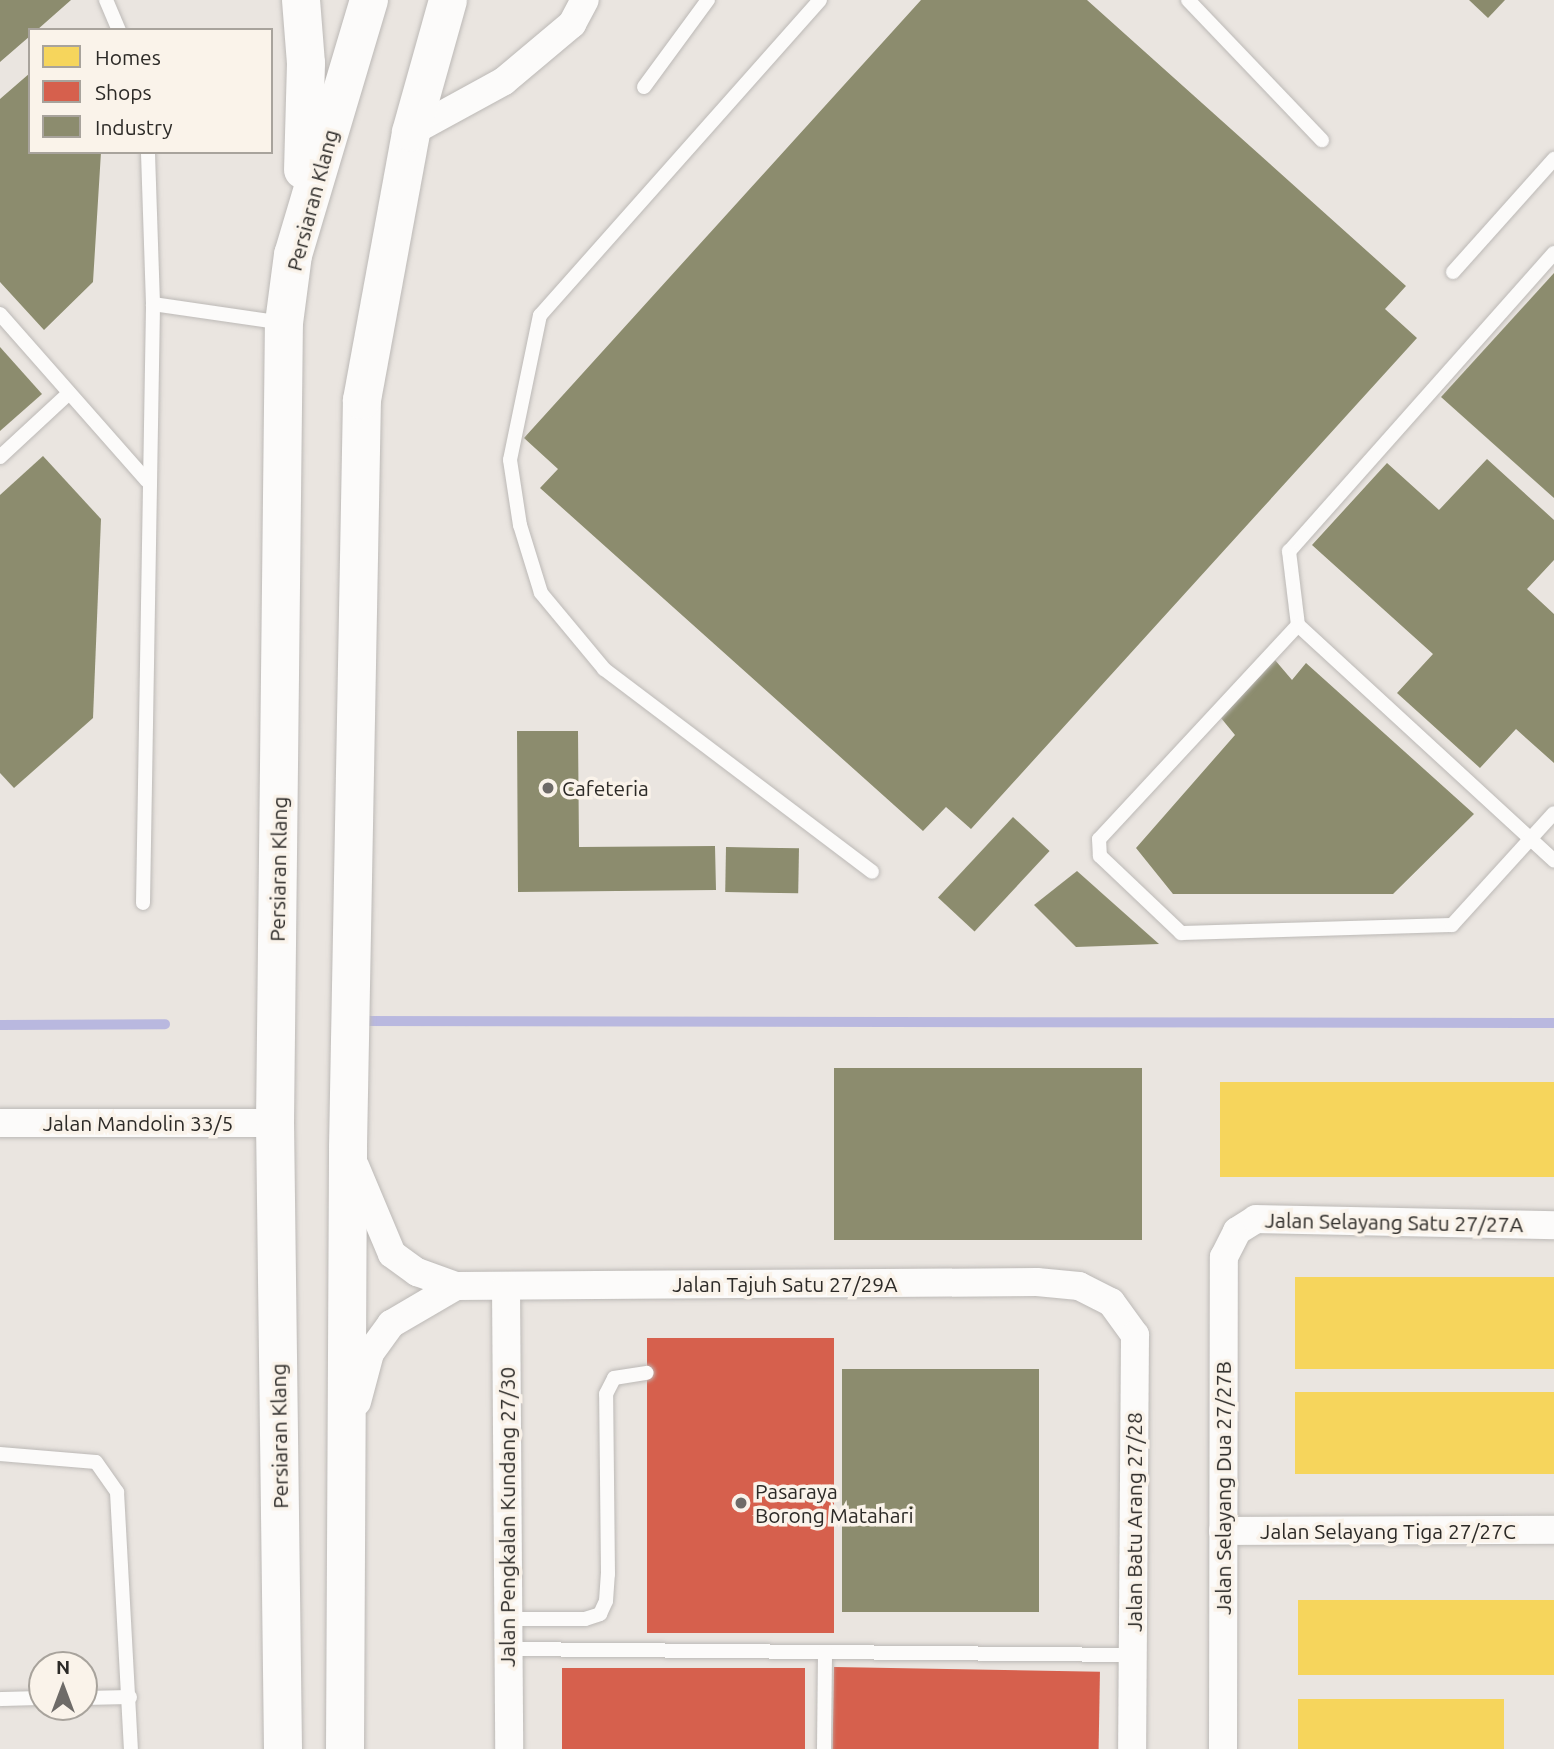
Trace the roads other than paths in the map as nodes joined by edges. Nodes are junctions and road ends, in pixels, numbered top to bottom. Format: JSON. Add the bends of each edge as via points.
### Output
{"nodes":[{"id":1,"x":106,"y":0,"type":"edge"},
{"id":2,"x":301,"y":0,"type":"edge"},
{"id":3,"x":369,"y":0,"type":"edge"},
{"id":4,"x":448,"y":0,"type":"edge"},
{"id":5,"x":585,"y":0,"type":"edge"},
{"id":6,"x":708,"y":0,"type":"edge"},
{"id":7,"x":820,"y":0,"type":"edge"},
{"id":8,"x":1188,"y":0,"type":"edge"},
{"id":9,"x":119,"y":28,"type":"edge"},
{"id":10,"x":644,"y":87,"type":"dead end"},
{"id":11,"x":411,"y":132,"type":"junction"},
{"id":12,"x":1322,"y":140,"type":"dead end"},
{"id":13,"x":148,"y":154,"type":"edge"},
{"id":14,"x":1554,"y":159,"type":"edge"},
{"id":15,"x":1554,"y":253,"type":"edge"},
{"id":16,"x":293,"y":255,"type":"junction"},
{"id":17,"x":1453,"y":272,"type":"dead end"},
{"id":18,"x":153,"y":304,"type":"junction"},
{"id":19,"x":0,"y":314,"type":"edge"},
{"id":20,"x":284,"y":323,"type":"junction"},
{"id":21,"x":69,"y":393,"type":"junction"},
{"id":22,"x":0,"y":457,"type":"edge"},
{"id":23,"x":147,"y":481,"type":"junction"},
{"id":24,"x":1298,"y":625,"type":"junction"},
{"id":25,"x":1554,"y":813,"type":"edge"},
{"id":26,"x":1531,"y":839,"type":"junction"},
{"id":27,"x":1554,"y":860,"type":"edge"},
{"id":28,"x":872,"y":873,"type":"dead end"},
{"id":29,"x":143,"y":903,"type":"dead end"},
{"id":30,"x":0,"y":1123,"type":"edge"},
{"id":31,"x":275,"y":1123,"type":"junction"},
{"id":32,"x":348,"y":1147,"type":"junction"},
{"id":33,"x":1554,"y":1225,"type":"edge"},
{"id":34,"x":1237,"y":1231,"type":"joint"},
{"id":35,"x":456,"y":1286,"type":"junction"},
{"id":36,"x":506,"y":1286,"type":"junction"},
{"id":37,"x":1111,"y":1302,"type":"joint"},
{"id":38,"x":647,"y":1373,"type":"dead end"},
{"id":39,"x":346,"y":1445,"type":"junction"},
{"id":40,"x":0,"y":1454,"type":"edge"},
{"id":41,"x":1554,"y":1530,"type":"edge"},
{"id":42,"x":1223,"y":1531,"type":"junction"},
{"id":43,"x":508,"y":1619,"type":"junction"},
{"id":44,"x":508,"y":1649,"type":"junction"},
{"id":45,"x":825,"y":1652,"type":"junction"},
{"id":46,"x":1132,"y":1654,"type":"junction"},
{"id":47,"x":130,"y":1697,"type":"junction"},
{"id":48,"x":28,"y":1698,"type":"edge"},
{"id":49,"x":98,"y":1698,"type":"edge"},
{"id":50,"x":0,"y":1699,"type":"edge"},
{"id":51,"x":131,"y":1749,"type":"edge"},
{"id":52,"x":283,"y":1749,"type":"edge"},
{"id":53,"x":345,"y":1749,"type":"edge"},
{"id":54,"x":509,"y":1749,"type":"edge"},
{"id":55,"x":824,"y":1749,"type":"edge"},
{"id":56,"x":1132,"y":1749,"type":"edge"},
{"id":57,"x":1223,"y":1749,"type":"edge"}],
"edges":[{"from":1,"to":9,"type":"lane"},
{"from":2,"to":16,"type":"main road","via":[[306,141]]},
{"from":3,"to":16,"type":"main road","name":"Persiaran Klang"},
{"from":4,"to":11,"type":"main road"},
{"from":5,"to":11,"type":"street","via":[[572,24],[504,81]]},
{"from":6,"to":10,"type":"lane"},
{"from":7,"to":28,"type":"lane","via":[[540,315],[510,460],[520,524],[541,593],[604,669]]},
{"from":8,"to":12,"type":"lane"},
{"from":11,"to":32,"type":"main road","via":[[362,400]]},
{"from":13,"to":18,"type":"lane"},
{"from":14,"to":17,"type":"lane"},
{"from":15,"to":24,"type":"lane","via":[[1289,551]]},
{"from":16,"to":20,"type":"main road","name":"Persiaran Klang"},
{"from":18,"to":20,"type":"lane"},
{"from":18,"to":23,"type":"lane"},
{"from":19,"to":21,"type":"lane"},
{"from":20,"to":31,"type":"main road","name":"Persiaran Klang"},
{"from":21,"to":22,"type":"lane"},
{"from":21,"to":23,"type":"lane"},
{"from":23,"to":29,"type":"lane"},
{"from":24,"to":26,"type":"lane"},
{"from":24,"to":26,"type":"lane","via":[[1099,839],[1100,856],[1181,933],[1451,925]]},
{"from":25,"to":26,"type":"lane"},
{"from":26,"to":27,"type":"lane"},
{"from":30,"to":31,"type":"street","name":"Jalan Mandolin 33/5"},
{"from":31,"to":52,"type":"main road","name":"Persiaran Klang"},
{"from":32,"to":35,"type":"street","name":"Jalan Tajuh Satu 27/29A","via":[[368,1206],[393,1254],[417,1272]]},
{"from":32,"to":39,"type":"main road"},
{"from":33,"to":34,"type":"street","name":"Jalan Selayang Satu 27/27A","via":[[1256,1219]]},
{"from":34,"to":42,"type":"street","name":"Jalan Selayang Dua 27/27B","via":[[1224,1257]]},
{"from":35,"to":36,"type":"street","name":"Jalan Tajuh Satu 27/29A"},
{"from":35,"to":39,"type":"street","via":[[391,1325],[370,1353]]},
{"from":36,"to":37,"type":"street","name":"Jalan Tajuh Satu 27/29A","via":[[1037,1282],[1079,1286]]},
{"from":36,"to":43,"type":"street","name":"Jalan Pengkalan Kundang 27/30"},
{"from":37,"to":46,"type":"street","name":"Jalan Batu Arang 27/28","via":[[1135,1335]]},
{"from":38,"to":43,"type":"lane","via":[[614,1378],[606,1394],[608,1574],[600,1614],[585,1619]]},
{"from":39,"to":53,"type":"main road"},
{"from":40,"to":47,"type":"lane","via":[[96,1462],[117,1492]]},
{"from":41,"to":42,"type":"street","name":"Jalan Selayang Tiga 27/27C"},
{"from":42,"to":57,"type":"street","name":"Jalan Selayang Dua 27/27B"},
{"from":43,"to":44,"type":"street","name":"Jalan Pengkalan Kundang 27/30"},
{"from":44,"to":45,"type":"lane"},
{"from":44,"to":54,"type":"street","name":"Jalan Pengkalan Kundang 27/30"},
{"from":45,"to":46,"type":"lane"},
{"from":45,"to":55,"type":"lane"},
{"from":46,"to":56,"type":"street","name":"Jalan Batu Arang 27/28"},
{"from":47,"to":49,"type":"lane"},
{"from":47,"to":51,"type":"lane"},
{"from":48,"to":50,"type":"lane"}]}
